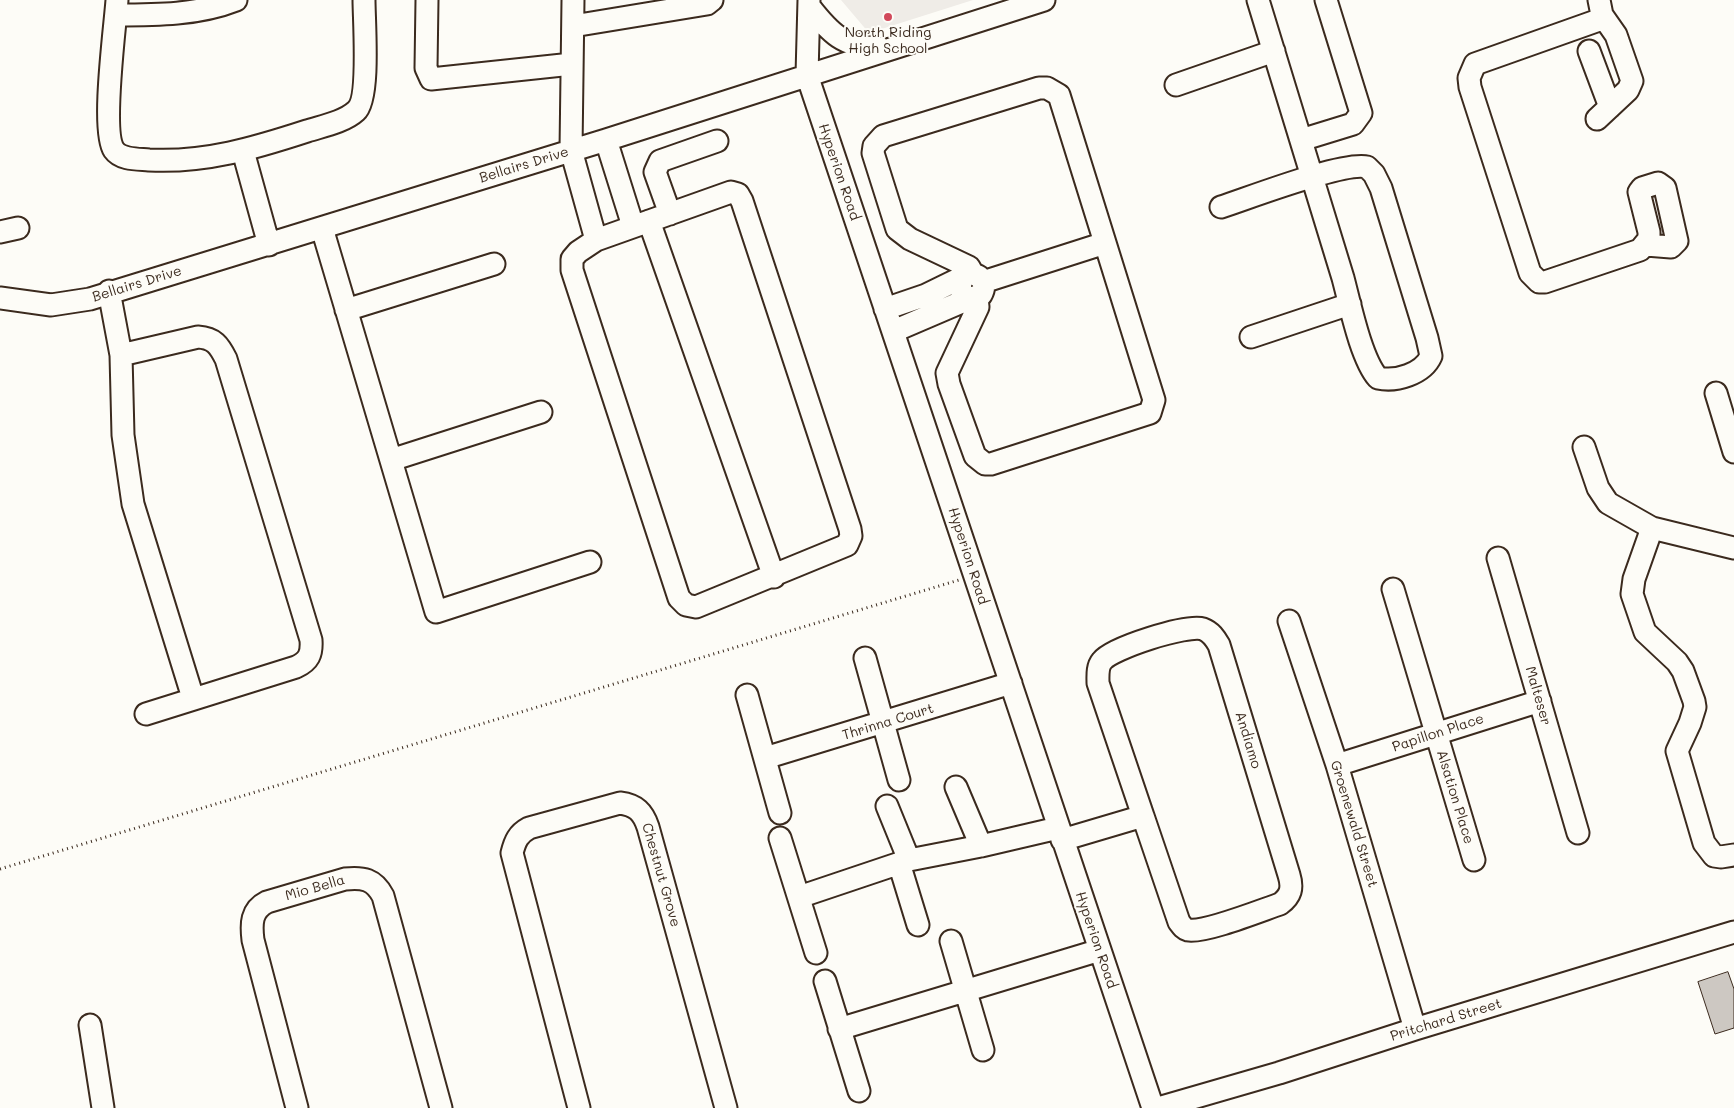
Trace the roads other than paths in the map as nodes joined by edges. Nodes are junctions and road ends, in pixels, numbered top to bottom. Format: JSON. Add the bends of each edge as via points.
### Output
{"nodes":[{"id":1,"x":236,"y":0,"type":"edge"},
{"id":2,"x":364,"y":0,"type":"edge"},
{"id":3,"x":427,"y":0,"type":"edge"},
{"id":4,"x":573,"y":0,"type":"edge"},
{"id":5,"x":712,"y":0,"type":"edge"},
{"id":6,"x":1044,"y":0,"type":"edge"},
{"id":7,"x":1258,"y":0,"type":"edge"},
{"id":8,"x":1326,"y":0,"type":"edge"},
{"id":9,"x":809,"y":3,"type":"edge"},
{"id":10,"x":117,"y":7,"type":"edge"},
{"id":11,"x":1600,"y":8,"type":"edge"},
{"id":12,"x":573,"y":26,"type":"junction"},
{"id":13,"x":889,"y":48,"type":"junction"},
{"id":14,"x":1274,"y":51,"type":"junction"},
{"id":15,"x":1589,"y":51,"type":"dead end"},
{"id":16,"x":572,"y":72,"type":"junction"},
{"id":17,"x":807,"y":75,"type":"junction"},
{"id":18,"x":1176,"y":85,"type":"dead end"},
{"id":19,"x":606,"y":140,"type":"junction"},
{"id":20,"x":1301,"y":140,"type":"junction"},
{"id":21,"x":717,"y":141,"type":"dead end"},
{"id":22,"x":571,"y":150,"type":"junction"},
{"id":23,"x":243,"y":152,"type":"junction"},
{"id":24,"x":1312,"y":178,"type":"junction"},
{"id":25,"x":1221,"y":208,"type":"dead end"},
{"id":26,"x":670,"y":214,"type":"junction"},
{"id":27,"x":641,"y":224,"type":"junction"},
{"id":28,"x":322,"y":228,"type":"junction"},
{"id":29,"x":596,"y":240,"type":"junction"},
{"id":30,"x":1105,"y":242,"type":"junction"},
{"id":31,"x":269,"y":244,"type":"junction"},
{"id":32,"x":1646,"y":246,"type":"dead end"},
{"id":33,"x":494,"y":264,"type":"dead end"},
{"id":34,"x":973,"y":286,"type":"junction"},
{"id":35,"x":109,"y":291,"type":"junction"},
{"id":36,"x":0,"y":298,"type":"edge"},
{"id":37,"x":1350,"y":304,"type":"junction"},
{"id":38,"x":885,"y":309,"type":"junction"},
{"id":39,"x":346,"y":310,"type":"junction"},
{"id":40,"x":894,"y":331,"type":"junction"},
{"id":41,"x":1251,"y":337,"type":"dead end"},
{"id":42,"x":121,"y":355,"type":"junction"},
{"id":43,"x":1716,"y":393,"type":"dead end"},
{"id":44,"x":541,"y":412,"type":"dead end"},
{"id":45,"x":1584,"y":447,"type":"dead end"},
{"id":46,"x":1734,"y":452,"type":"edge"},
{"id":47,"x":390,"y":460,"type":"junction"},
{"id":48,"x":1652,"y":528,"type":"junction"},
{"id":49,"x":1734,"y":548,"type":"edge"},
{"id":50,"x":1498,"y":558,"type":"dead end"},
{"id":51,"x":590,"y":562,"type":"dead end"},
{"id":52,"x":774,"y":577,"type":"junction"},
{"id":53,"x":1393,"y":589,"type":"dead end"},
{"id":54,"x":1289,"y":620,"type":"dead end"},
{"id":55,"x":864,"y":658,"type":"dead end"},
{"id":56,"x":1012,"y":684,"type":"junction"},
{"id":57,"x":746,"y":695,"type":"dead end"},
{"id":58,"x":193,"y":698,"type":"junction"},
{"id":59,"x":1540,"y":701,"type":"junction"},
{"id":60,"x":146,"y":714,"type":"dead end"},
{"id":61,"x":884,"y":723,"type":"junction"},
{"id":62,"x":1435,"y":734,"type":"junction"},
{"id":63,"x":765,"y":758,"type":"junction"},
{"id":64,"x":1337,"y":765,"type":"junction"},
{"id":65,"x":899,"y":780,"type":"dead end"},
{"id":66,"x":956,"y":786,"type":"dead end"},
{"id":67,"x":887,"y":806,"type":"dead end"},
{"id":68,"x":780,"y":813,"type":"dead end"},
{"id":69,"x":1143,"y":816,"type":"junction"},
{"id":70,"x":1578,"y":833,"type":"dead end"},
{"id":71,"x":1060,"y":834,"type":"junction"},
{"id":72,"x":780,"y":838,"type":"dead end"},
{"id":73,"x":981,"y":846,"type":"junction"},
{"id":74,"x":1734,"y":855,"type":"edge"},
{"id":75,"x":1474,"y":860,"type":"dead end"},
{"id":76,"x":904,"y":862,"type":"junction"},
{"id":77,"x":799,"y":897,"type":"junction"},
{"id":78,"x":918,"y":925,"type":"dead end"},
{"id":79,"x":1734,"y":932,"type":"edge"},
{"id":80,"x":950,"y":941,"type":"dead end"},
{"id":81,"x":1100,"y":950,"type":"junction"},
{"id":82,"x":816,"y":953,"type":"dead end"},
{"id":83,"x":825,"y":981,"type":"dead end"},
{"id":84,"x":965,"y":991,"type":"junction"},
{"id":85,"x":90,"y":1025,"type":"dead end"},
{"id":86,"x":839,"y":1029,"type":"junction"},
{"id":87,"x":1415,"y":1029,"type":"junction"},
{"id":88,"x":983,"y":1050,"type":"dead end"},
{"id":89,"x":859,"y":1091,"type":"dead end"},
{"id":90,"x":103,"y":1108,"type":"edge"},
{"id":91,"x":297,"y":1108,"type":"edge"},
{"id":92,"x":441,"y":1108,"type":"edge"},
{"id":93,"x":579,"y":1108,"type":"edge"},
{"id":94,"x":726,"y":1108,"type":"edge"},
{"id":95,"x":1153,"y":1108,"type":"edge"},
{"id":96,"x":1158,"y":1108,"type":"edge"}],
"edges":[{"from":1,"to":10,"type":"street","via":[[174,14]]},
{"from":2,"to":23,"type":"street","via":[[363,101],[357,111],[337,122]]},
{"from":3,"to":16,"type":"street","via":[[426,68],[431,79]]},
{"from":4,"to":12,"type":"street"},
{"from":5,"to":12,"type":"street","via":[[707,4]]},
{"from":6,"to":13,"type":"street","name":"Bellairs Drive"},
{"from":7,"to":14,"type":"street"},
{"from":8,"to":20,"type":"street","via":[[1361,113],[1353,124]]},
{"from":9,"to":13,"type":"street","via":[[822,24],[844,42]]},
{"from":9,"to":17,"type":"street","name":"Hyperion Road"},
{"from":10,"to":23,"type":"street","via":[[108,131],[115,151],[134,159],[166,161]]},
{"from":11,"to":15,"type":"street","via":[[1616,35],[1632,81],[1628,90],[1604,113]]},
{"from":11,"to":32,"type":"street","via":[[1596,21],[1476,64],[1469,78],[1470,87],[1534,278],[1545,282]]},
{"from":12,"to":16,"type":"street"},
{"from":13,"to":17,"type":"street","name":"Bellairs Drive"},
{"from":14,"to":18,"type":"street"},
{"from":14,"to":20,"type":"street"},
{"from":16,"to":22,"type":"street"},
{"from":17,"to":19,"type":"street","name":"Bellairs Drive"},
{"from":17,"to":38,"type":"street","name":"Hyperion Road"},
{"from":19,"to":22,"type":"street","name":"Bellairs Drive"},
{"from":19,"to":27,"type":"street"},
{"from":20,"to":24,"type":"street"},
{"from":21,"to":26,"type":"street","via":[[660,161],[655,172]]},
{"from":22,"to":28,"type":"street","name":"Bellairs Drive"},
{"from":22,"to":29,"type":"street"},
{"from":23,"to":31,"type":"street"},
{"from":24,"to":25,"type":"street"},
{"from":24,"to":37,"type":"street"},
{"from":24,"to":37,"type":"street","via":[[1359,165],[1367,166],[1374,174],[1427,338],[1431,356],[1427,364],[1414,373],[1388,380],[1378,378],[1369,366]]},
{"from":26,"to":27,"type":"street"},
{"from":26,"to":52,"type":"street","via":[[731,192],[738,194],[850,529],[847,545]]},
{"from":27,"to":29,"type":"street"},
{"from":27,"to":52,"type":"street"},
{"from":28,"to":31,"type":"street","name":"Bellairs Drive"},
{"from":28,"to":39,"type":"street"},
{"from":29,"to":52,"type":"street","via":[[572,259],[572,270],[679,598],[686,605],[696,607]]},
{"from":30,"to":34,"type":"street"},
{"from":30,"to":34,"type":"street","via":[[1059,95],[1054,90],[1039,88],[883,136],[874,146],[873,153],[897,229],[910,239],[969,267]]},
{"from":30,"to":34,"type":"street","via":[[1154,400],[1153,407],[1145,416],[991,464],[975,456],[947,372],[978,307]]},
{"from":31,"to":35,"type":"street","name":"Bellairs Drive"},
{"from":33,"to":39,"type":"street"},
{"from":34,"to":38,"type":"street"},
{"from":34,"to":40,"type":"street"},
{"from":35,"to":36,"type":"street","name":"Bellairs Drive","via":[[90,299],[51,305]]},
{"from":35,"to":42,"type":"street"},
{"from":37,"to":41,"type":"street"},
{"from":38,"to":40,"type":"street","name":"Hyperion Road"},
{"from":39,"to":47,"type":"street"},
{"from":40,"to":56,"type":"street","name":"Hyperion Road"},
{"from":42,"to":58,"type":"street","via":[[123,435],[133,504]]},
{"from":42,"to":58,"type":"street","via":[[198,337],[208,338],[220,347],[311,640],[312,649],[306,663]]},
{"from":43,"to":46,"type":"street"},
{"from":44,"to":47,"type":"street"},
{"from":45,"to":48,"type":"street","via":[[1598,488],[1608,503]]},
{"from":47,"to":51,"type":"street","via":[[436,612]]},
{"from":48,"to":49,"type":"street"},
{"from":48,"to":74,"type":"street","via":[[1632,594],[1645,632],[1677,662],[1694,701],[1690,723],[1677,751],[1704,843],[1714,856]]},
{"from":50,"to":59,"type":"street","name":"Malteser"},
{"from":53,"to":62,"type":"street","name":"Alsation Place"},
{"from":54,"to":64,"type":"street","name":"Groenewald Street"},
{"from":55,"to":61,"type":"street"},
{"from":56,"to":61,"type":"street","name":"Thrinna Court"},
{"from":56,"to":71,"type":"street","name":"Hyperion Road"},
{"from":57,"to":63,"type":"street"},
{"from":58,"to":60,"type":"street"},
{"from":59,"to":62,"type":"street","name":"Papillon Place"},
{"from":59,"to":70,"type":"street","name":"Malteser"},
{"from":61,"to":63,"type":"street","name":"Thrinna Court"},
{"from":61,"to":65,"type":"street"},
{"from":62,"to":64,"type":"street","name":"Papillon Place"},
{"from":62,"to":75,"type":"street","name":"Alsation Place"},
{"from":63,"to":68,"type":"street"},
{"from":64,"to":87,"type":"street","name":"Groenewald Street"},
{"from":66,"to":73,"type":"street"},
{"from":67,"to":76,"type":"street"},
{"from":69,"to":69,"type":"street","name":"Andiamo","via":[[1182,927],[1189,930],[1204,928],[1287,899],[1292,884],[1219,645],[1205,629],[1183,628],[1119,650],[1100,662],[1098,683]]},
{"from":69,"to":71,"type":"street"},
{"from":71,"to":73,"type":"street"},
{"from":71,"to":81,"type":"street","name":"Hyperion Road"},
{"from":72,"to":77,"type":"street"},
{"from":73,"to":76,"type":"street"},
{"from":76,"to":77,"type":"street"},
{"from":76,"to":78,"type":"street"},
{"from":77,"to":82,"type":"street"},
{"from":79,"to":87,"type":"street","name":"Pritchard Street"},
{"from":80,"to":84,"type":"street"},
{"from":81,"to":84,"type":"street"},
{"from":81,"to":95,"type":"street","name":"Hyperion Road"},
{"from":83,"to":86,"type":"street"},
{"from":84,"to":86,"type":"street"},
{"from":84,"to":88,"type":"street"},
{"from":85,"to":90,"type":"street"},
{"from":86,"to":89,"type":"street"},
{"from":87,"to":96,"type":"street","name":"Pritchard Street"},
{"from":91,"to":92,"type":"street","name":"Mio Bella","via":[[253,940],[252,919],[260,906],[267,902],[358,877],[369,879],[383,896]]},
{"from":93,"to":94,"type":"street","name":"Chestnut Grove","via":[[512,853],[520,833],[529,828],[620,803],[639,809],[647,822]]}]}
